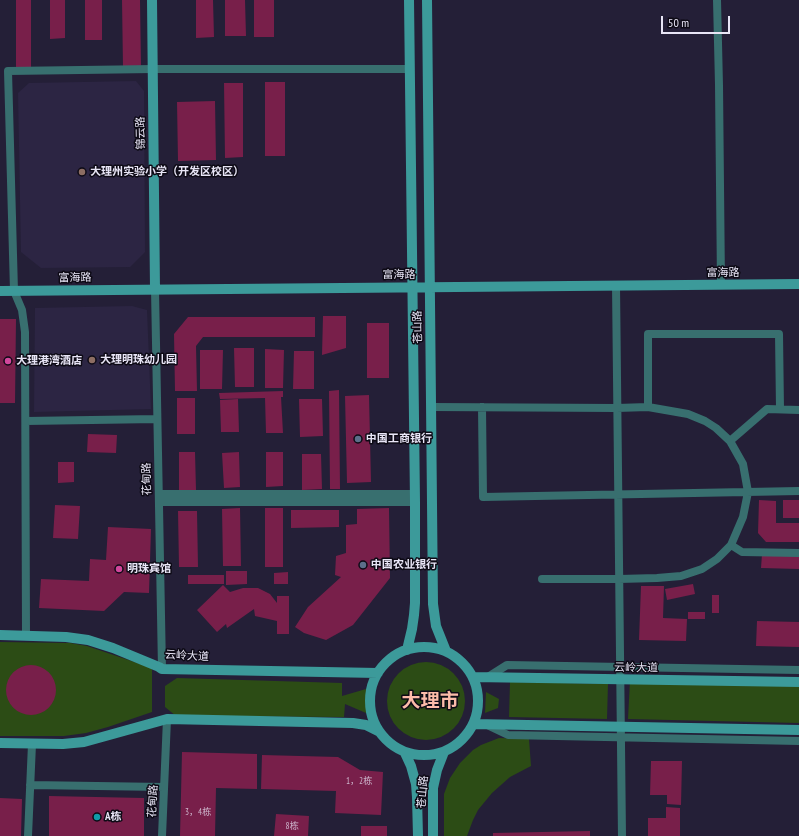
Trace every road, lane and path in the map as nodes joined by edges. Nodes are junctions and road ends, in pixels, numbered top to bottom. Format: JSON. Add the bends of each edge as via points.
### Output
{"nodes":[{"id":1,"x":152,"y":0,"type":"edge"},
{"id":2,"x":409,"y":0,"type":"edge"},
{"id":3,"x":426,"y":0,"type":"edge"},
{"id":4,"x":717,"y":0,"type":"edge"},
{"id":5,"x":153,"y":69,"type":"junction"},
{"id":6,"x":410,"y":69,"type":"junction"},
{"id":7,"x":799,"y":284,"type":"edge"},
{"id":8,"x":616,"y":285,"type":"junction"},
{"id":9,"x":721,"y":285,"type":"junction"},
{"id":10,"x":412,"y":287,"type":"junction"},
{"id":11,"x":430,"y":287,"type":"junction"},
{"id":12,"x":155,"y":289,"type":"junction"},
{"id":13,"x":14,"y":290,"type":"junction"},
{"id":14,"x":0,"y":291,"type":"edge"},
{"id":15,"x":431,"y":407,"type":"junction"},
{"id":16,"x":482,"y":407,"type":"junction"},
{"id":17,"x":648,"y":407,"type":"junction"},
{"id":18,"x":618,"y":408,"type":"junction"},
{"id":19,"x":780,"y":410,"type":"junction"},
{"id":20,"x":799,"y":410,"type":"edge"},
{"id":21,"x":157,"y":419,"type":"junction"},
{"id":22,"x":26,"y":421,"type":"junction"},
{"id":23,"x":730,"y":441,"type":"junction"},
{"id":24,"x":748,"y":492,"type":"junction"},
{"id":25,"x":799,"y":492,"type":"edge"},
{"id":26,"x":618,"y":495,"type":"junction"},
{"id":27,"x":159,"y":498,"type":"junction"},
{"id":28,"x":415,"y":498,"type":"junction"},
{"id":29,"x":731,"y":545,"type":"junction"},
{"id":30,"x":799,"y":553,"type":"edge"},
{"id":31,"x":542,"y":579,"type":"dead end"},
{"id":32,"x":619,"y":579,"type":"junction"},
{"id":33,"x":0,"y":635,"type":"edge"},
{"id":34,"x":26,"y":635,"type":"junction"},
{"id":35,"x":407,"y":650,"type":"junction"},
{"id":36,"x":446,"y":652,"type":"junction"},
{"id":37,"x":620,"y":667,"type":"junction"},
{"id":38,"x":162,"y":669,"type":"junction"},
{"id":39,"x":799,"y":670,"type":"edge"},
{"id":40,"x":378,"y":673,"type":"junction"},
{"id":41,"x":473,"y":677,"type":"junction"},
{"id":42,"x":488,"y":677,"type":"junction"},
{"id":43,"x":620,"y":680,"type":"junction"},
{"id":44,"x":799,"y":682,"type":"edge"},
{"id":45,"x":167,"y":719,"type":"junction"},
{"id":46,"x":473,"y":724,"type":"junction"},
{"id":47,"x":486,"y":724,"type":"junction"},
{"id":48,"x":621,"y":727,"type":"junction"},
{"id":49,"x":799,"y":730,"type":"edge"},
{"id":50,"x":378,"y":731,"type":"junction"},
{"id":51,"x":621,"y":738,"type":"junction"},
{"id":52,"x":799,"y":741,"type":"edge"},
{"id":53,"x":0,"y":743,"type":"edge"},
{"id":54,"x":32,"y":744,"type":"junction"},
{"id":55,"x":444,"y":752,"type":"junction"},
{"id":56,"x":405,"y":753,"type":"junction"},
{"id":57,"x":30,"y":785,"type":"junction"},
{"id":58,"x":164,"y":787,"type":"junction"},
{"id":59,"x":28,"y":836,"type":"edge"},
{"id":60,"x":162,"y":836,"type":"edge"},
{"id":61,"x":418,"y":836,"type":"edge"},
{"id":62,"x":433,"y":836,"type":"edge"},
{"id":63,"x":622,"y":836,"type":"edge"}],
"edges":[{"from":1,"to":5,"type":"street","name":"锦云路"},
{"from":2,"to":6,"type":"street","name":"苍山路"},
{"from":3,"to":11,"type":"street","name":"苍山路"},
{"from":4,"to":9,"type":"street"},
{"from":5,"to":6,"type":"street"},
{"from":5,"to":12,"type":"street","name":"锦云路"},
{"from":5,"to":13,"type":"street","via":[[8,71]]},
{"from":6,"to":10,"type":"street","name":"苍山路"},
{"from":7,"to":9,"type":"street","name":"富海路"},
{"from":8,"to":9,"type":"street","name":"富海路"},
{"from":8,"to":11,"type":"street","name":"富海路"},
{"from":8,"to":18,"type":"street"},
{"from":10,"to":11,"type":"street","name":"富海路"},
{"from":10,"to":12,"type":"street","name":"富海路"},
{"from":10,"to":28,"type":"street","name":"苍山路"},
{"from":11,"to":15,"type":"street","name":"苍山路"},
{"from":12,"to":13,"type":"street","name":"富海路"},
{"from":12,"to":21,"type":"street","name":"花甸路"},
{"from":13,"to":14,"type":"street","name":"富海路"},
{"from":13,"to":22,"type":"street","via":[[22,310],[25,332]]},
{"from":15,"to":16,"type":"street"},
{"from":15,"to":36,"type":"street","name":"苍山路","via":[[433,604],[436,626]]},
{"from":16,"to":18,"type":"street"},
{"from":16,"to":26,"type":"street","via":[[483,497]]},
{"from":17,"to":18,"type":"street"},
{"from":17,"to":19,"type":"street","via":[[648,334],[779,334]]},
{"from":17,"to":23,"type":"street","via":[[694,416],[716,428]]},
{"from":18,"to":26,"type":"street"},
{"from":19,"to":20,"type":"street"},
{"from":19,"to":23,"type":"street","via":[[767,409]]},
{"from":21,"to":22,"type":"street"},
{"from":21,"to":27,"type":"street","name":"花甸路"},
{"from":22,"to":34,"type":"street"},
{"from":23,"to":24,"type":"street","via":[[743,464]]},
{"from":24,"to":25,"type":"street"},
{"from":24,"to":26,"type":"street"},
{"from":24,"to":29,"type":"street","via":[[743,517]]},
{"from":26,"to":32,"type":"street"},
{"from":27,"to":28,"type":"street"},
{"from":27,"to":38,"type":"street","name":"花甸路"},
{"from":28,"to":35,"type":"street","name":"苍山路","via":[[414,608]]},
{"from":29,"to":30,"type":"street","via":[[742,552]]},
{"from":29,"to":32,"type":"street","via":[[702,569],[681,576]]},
{"from":31,"to":32,"type":"street"},
{"from":32,"to":37,"type":"street"},
{"from":33,"to":34,"type":"street","name":"云岭大道"},
{"from":34,"to":38,"type":"street","name":"云岭大道","via":[[88,640],[119,650]]},
{"from":35,"to":36,"type":"street","via":[[433,647]]},
{"from":35,"to":40,"type":"street","via":[[388,660]]},
{"from":36,"to":41,"type":"street","via":[[460,661]]},
{"from":37,"to":39,"type":"street"},
{"from":37,"to":42,"type":"street","via":[[507,664]]},
{"from":37,"to":43,"type":"street"},
{"from":38,"to":40,"type":"street","name":"云岭大道"},
{"from":40,"to":50,"type":"street","via":[[373,682],[369,702],[373,722]]},
{"from":41,"to":42,"type":"street","name":"云岭大道"},
{"from":41,"to":46,"type":"street","via":[[478,700]]},
{"from":42,"to":43,"type":"street","name":"云岭大道"},
{"from":43,"to":44,"type":"street","name":"云岭大道"},
{"from":43,"to":48,"type":"street"},
{"from":45,"to":50,"type":"street","via":[[353,723],[366,725]]},
{"from":45,"to":54,"type":"street","via":[[84,742]]},
{"from":45,"to":58,"type":"street","name":"花甸路"},
{"from":46,"to":47,"type":"street"},
{"from":46,"to":55,"type":"street","via":[[460,742]]},
{"from":47,"to":48,"type":"street"},
{"from":47,"to":51,"type":"street","via":[[508,735]]},
{"from":48,"to":49,"type":"street"},
{"from":48,"to":51,"type":"street"},
{"from":50,"to":56,"type":"street","via":[[394,748]]},
{"from":51,"to":52,"type":"street"},
{"from":51,"to":63,"type":"street"},
{"from":53,"to":54,"type":"street"},
{"from":54,"to":57,"type":"street"},
{"from":55,"to":56,"type":"street","via":[[423,756]]},
{"from":55,"to":62,"type":"street","name":"苍山路","via":[[433,788]]},
{"from":56,"to":61,"type":"street","name":"苍山路","via":[[412,766],[416,784]]},
{"from":57,"to":58,"type":"street"},
{"from":57,"to":59,"type":"street"},
{"from":58,"to":60,"type":"street","name":"花甸路"}]}
